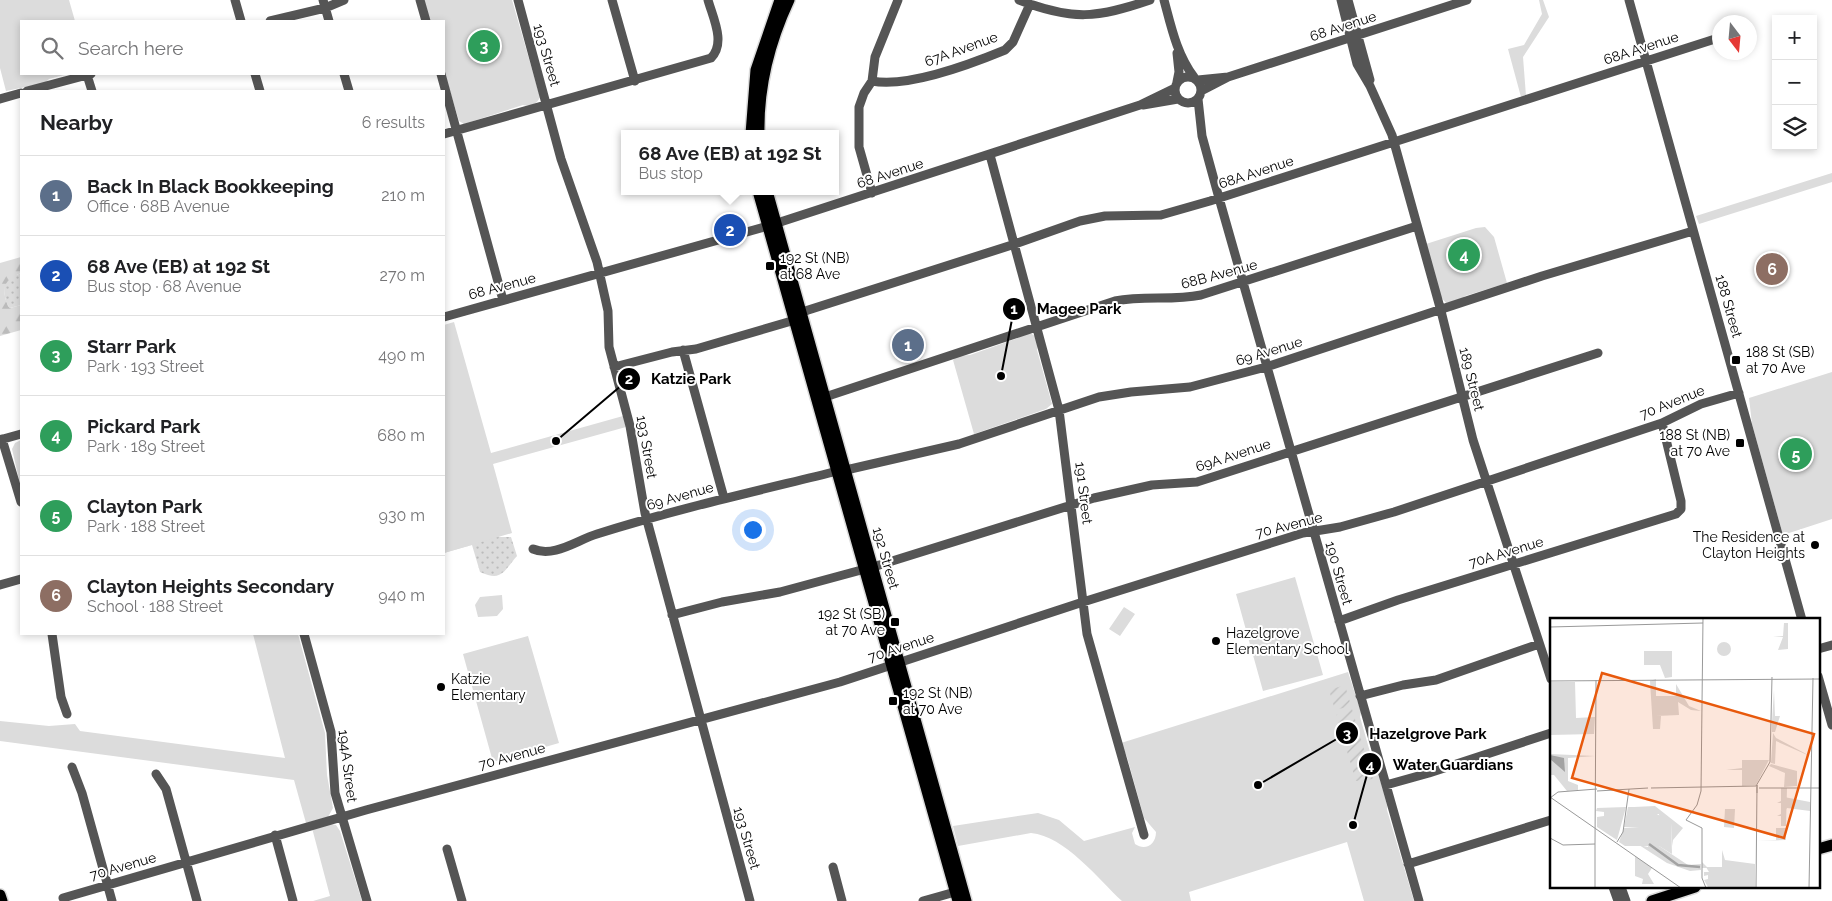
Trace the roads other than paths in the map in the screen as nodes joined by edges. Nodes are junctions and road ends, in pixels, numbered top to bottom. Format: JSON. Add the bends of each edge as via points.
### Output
{"nodes":[{"id":1,"x":235,"y":0,"type":"edge"},
{"id":2,"x":344,"y":0,"type":"edge"},
{"id":3,"x":420,"y":0,"type":"edge"},
{"id":4,"x":518,"y":0,"type":"edge"},
{"id":5,"x":612,"y":0,"type":"edge"},
{"id":6,"x":708,"y":0,"type":"edge"},
{"id":7,"x":780,"y":0,"type":"edge"},
{"id":8,"x":789,"y":0,"type":"edge"},
{"id":9,"x":898,"y":0,"type":"edge"},
{"id":10,"x":1020,"y":0,"type":"edge"},
{"id":11,"x":1150,"y":0,"type":"edge"},
{"id":12,"x":1164,"y":0,"type":"edge"},
{"id":13,"x":1341,"y":0,"type":"edge"},
{"id":14,"x":1348,"y":0,"type":"edge"},
{"id":15,"x":1467,"y":0,"type":"edge"},
{"id":16,"x":1628,"y":0,"type":"edge"},
{"id":17,"x":324,"y":4,"type":"edge"},
{"id":18,"x":1030,"y":4,"type":"junction"},
{"id":19,"x":241,"y":20,"type":"edge"},
{"id":20,"x":273,"y":20,"type":"edge"},
{"id":21,"x":329,"y":20,"type":"edge"},
{"id":22,"x":426,"y":20,"type":"edge"},
{"id":23,"x":1353,"y":37,"type":"junction"},
{"id":24,"x":1712,"y":40,"type":"edge"},
{"id":25,"x":1176,"y":42,"type":"junction"},
{"id":26,"x":1646,"y":62,"type":"junction"},
{"id":27,"x":85,"y":75,"type":"edge"},
{"id":28,"x":89,"y":75,"type":"edge"},
{"id":29,"x":255,"y":75,"type":"edge"},
{"id":30,"x":344,"y":75,"type":"edge"},
{"id":31,"x":441,"y":75,"type":"edge"},
{"id":32,"x":1228,"y":77,"type":"junction"},
{"id":33,"x":1196,"y":79,"type":"junction"},
{"id":34,"x":635,"y":80,"type":"junction"},
{"id":35,"x":872,"y":81,"type":"junction"},
{"id":36,"x":1176,"y":85,"type":"junction"},
{"id":37,"x":31,"y":90,"type":"edge"},
{"id":38,"x":92,"y":90,"type":"edge"},
{"id":39,"x":260,"y":90,"type":"edge"},
{"id":40,"x":349,"y":90,"type":"edge"},
{"id":41,"x":20,"y":93,"type":"edge"},
{"id":42,"x":1200,"y":95,"type":"junction"},
{"id":43,"x":0,"y":99,"type":"edge"},
{"id":44,"x":1182,"y":101,"type":"junction"},
{"id":45,"x":546,"y":105,"type":"junction"},
{"id":46,"x":1140,"y":105,"type":"junction"},
{"id":47,"x":456,"y":130,"type":"junction"},
{"id":48,"x":751,"y":130,"type":"edge"},
{"id":49,"x":759,"y":130,"type":"edge"},
{"id":50,"x":445,"y":134,"type":"edge"},
{"id":51,"x":1202,"y":136,"type":"junction"},
{"id":52,"x":1394,"y":142,"type":"junction"},
{"id":53,"x":990,"y":155,"type":"junction"},
{"id":54,"x":872,"y":193,"type":"junction"},
{"id":55,"x":760,"y":195,"type":"edge"},
{"id":56,"x":768,"y":195,"type":"edge"},
{"id":57,"x":1219,"y":198,"type":"junction"},
{"id":58,"x":772,"y":225,"type":"junction"},
{"id":59,"x":1418,"y":226,"type":"junction"},
{"id":60,"x":1693,"y":231,"type":"junction"},
{"id":61,"x":1015,"y":244,"type":"junction"},
{"id":62,"x":599,"y":274,"type":"junction"},
{"id":63,"x":1243,"y":282,"type":"junction"},
{"id":64,"x":503,"y":300,"type":"junction"},
{"id":65,"x":1441,"y":310,"type":"junction"},
{"id":66,"x":798,"y":316,"type":"junction"},
{"id":67,"x":445,"y":317,"type":"edge"},
{"id":68,"x":1038,"y":326,"type":"junction"},
{"id":69,"x":683,"y":350,"type":"junction"},
{"id":70,"x":1598,"y":353,"type":"dead end"},
{"id":71,"x":614,"y":366,"type":"junction"},
{"id":72,"x":1266,"y":367,"type":"junction"},
{"id":73,"x":1738,"y":392,"type":"junction"},
{"id":74,"x":820,"y":394,"type":"junction"},
{"id":75,"x":1463,"y":396,"type":"junction"},
{"id":76,"x":1059,"y":410,"type":"junction"},
{"id":77,"x":1662,"y":423,"type":"junction"},
{"id":78,"x":20,"y":434,"type":"edge"},
{"id":79,"x":1,"y":440,"type":"edge"},
{"id":80,"x":1290,"y":451,"type":"junction"},
{"id":81,"x":842,"y":470,"type":"junction"},
{"id":82,"x":1486,"y":481,"type":"junction"},
{"id":83,"x":724,"y":498,"type":"junction"},
{"id":84,"x":20,"y":499,"type":"edge"},
{"id":85,"x":1072,"y":505,"type":"junction"},
{"id":86,"x":646,"y":520,"type":"junction"},
{"id":87,"x":1313,"y":531,"type":"junction"},
{"id":88,"x":533,"y":549,"type":"dead end"},
{"id":89,"x":1512,"y":565,"type":"junction"},
{"id":90,"x":869,"y":568,"type":"junction"},
{"id":91,"x":20,"y":579,"type":"edge"},
{"id":92,"x":0,"y":584,"type":"edge"},
{"id":93,"x":1083,"y":602,"type":"junction"},
{"id":94,"x":672,"y":615,"type":"junction"},
{"id":95,"x":1801,"y":618,"type":"edge"},
{"id":96,"x":1339,"y":621,"type":"junction"},
{"id":97,"x":52,"y":635,"type":"edge"},
{"id":98,"x":304,"y":635,"type":"edge"},
{"id":99,"x":1539,"y":644,"type":"junction"},
{"id":100,"x":895,"y":663,"type":"junction"},
{"id":101,"x":1550,"y":676,"type":"edge"},
{"id":102,"x":1820,"y":683,"type":"edge"},
{"id":103,"x":1360,"y":696,"type":"junction"},
{"id":104,"x":67,"y":714,"type":"dead end"},
{"id":105,"x":700,"y":720,"type":"junction"},
{"id":106,"x":1832,"y":725,"type":"edge"},
{"id":107,"x":1550,"y":733,"type":"edge"},
{"id":108,"x":72,"y":767,"type":"dead end"},
{"id":109,"x":156,"y":774,"type":"dead end"},
{"id":110,"x":1386,"y":785,"type":"junction"},
{"id":111,"x":341,"y":817,"type":"junction"},
{"id":112,"x":1550,"y":820,"type":"edge"},
{"id":113,"x":275,"y":835,"type":"junction"},
{"id":114,"x":1144,"y":835,"type":"dead end"},
{"id":115,"x":1832,"y":844,"type":"edge"},
{"id":116,"x":1820,"y":848,"type":"edge"},
{"id":117,"x":447,"y":849,"type":"dead end"},
{"id":118,"x":186,"y":862,"type":"junction"},
{"id":119,"x":1408,"y":864,"type":"junction"},
{"id":120,"x":833,"y":867,"type":"dead end"},
{"id":121,"x":108,"y":885,"type":"junction"},
{"id":122,"x":1614,"y":888,"type":"edge"},
{"id":123,"x":1621,"y":888,"type":"edge"},
{"id":124,"x":1692,"y":888,"type":"edge"},
{"id":125,"x":0,"y":895,"type":"edge"},
{"id":126,"x":956,"y":897,"type":"edge"},
{"id":127,"x":63,"y":898,"type":"dead end"},
{"id":128,"x":2,"y":901,"type":"edge"},
{"id":129,"x":112,"y":901,"type":"edge"},
{"id":130,"x":197,"y":901,"type":"edge"},
{"id":131,"x":293,"y":901,"type":"edge"},
{"id":132,"x":367,"y":901,"type":"edge"},
{"id":133,"x":462,"y":901,"type":"edge"},
{"id":134,"x":750,"y":901,"type":"edge"},
{"id":135,"x":842,"y":901,"type":"edge"},
{"id":136,"x":924,"y":901,"type":"edge"},
{"id":137,"x":966,"y":901,"type":"edge"},
{"id":138,"x":1419,"y":901,"type":"edge"},
{"id":139,"x":1618,"y":901,"type":"edge"},
{"id":140,"x":1626,"y":901,"type":"edge"},
{"id":141,"x":1652,"y":901,"type":"edge"}],
"edges":[{"from":1,"to":19,"type":"street"},
{"from":2,"to":17,"type":"street"},
{"from":3,"to":22,"type":"street"},
{"from":4,"to":45,"type":"street","name":"193 Street"},
{"from":5,"to":34,"type":"street"},
{"from":6,"to":34,"type":"street","via":[[719,44],[717,53],[703,61]]},
{"from":7,"to":48,"type":"main road","via":[[756,70]]},
{"from":8,"to":49,"type":"main road","via":[[773,38],[766,66]]},
{"from":9,"to":35,"type":"street","via":[[875,57]]},
{"from":10,"to":18,"type":"street"},
{"from":11,"to":18,"type":"street","via":[[1084,16],[1058,13]]},
{"from":12,"to":25,"type":"street"},
{"from":13,"to":23,"type":"street","name":"189 Street"},
{"from":14,"to":23,"type":"street","name":"189 Street"},
{"from":15,"to":23,"type":"street","name":"68 Avenue"},
{"from":16,"to":26,"type":"street","name":"188 Street"},
{"from":17,"to":20,"type":"street"},
{"from":17,"to":21,"type":"street"},
{"from":18,"to":35,"type":"street","name":"67A Avenue","via":[[1013,42],[1006,50],[914,80],[883,84]]},
{"from":23,"to":32,"type":"street","name":"68 Avenue"},
{"from":23,"to":52,"type":"street","name":"189 Street","via":[[1357,64]]},
{"from":24,"to":26,"type":"street","name":"68A Avenue"},
{"from":25,"to":33,"type":"street","via":[[1187,69]]},
{"from":25,"to":36,"type":"street","via":[[1179,72]]},
{"from":26,"to":52,"type":"street","name":"68A Avenue"},
{"from":26,"to":60,"type":"street","name":"188 Street"},
{"from":27,"to":37,"type":"street"},
{"from":28,"to":38,"type":"street"},
{"from":29,"to":39,"type":"street"},
{"from":30,"to":40,"type":"street"},
{"from":31,"to":47,"type":"street"},
{"from":32,"to":33,"type":"street","name":"68 Avenue"},
{"from":32,"to":42,"type":"street","name":"68 Avenue"},
{"from":33,"to":36,"type":"street","name":"68 Avenue","via":[[1185,76]]},
{"from":33,"to":42,"type":"street","name":"190 Street"},
{"from":34,"to":45,"type":"street"},
{"from":35,"to":54,"type":"street","via":[[858,107],[857,121],[858,146]]},
{"from":36,"to":44,"type":"street","name":"190 Street"},
{"from":36,"to":46,"type":"street","name":"68 Avenue"},
{"from":41,"to":43,"type":"street"},
{"from":42,"to":44,"type":"street","name":"68 Avenue"},
{"from":42,"to":51,"type":"street","name":"190 Street"},
{"from":44,"to":46,"type":"street","name":"68 Avenue"},
{"from":44,"to":51,"type":"street","name":"190 Street"},
{"from":45,"to":47,"type":"street"},
{"from":45,"to":62,"type":"street","name":"193 Street"},
{"from":46,"to":53,"type":"street","name":"68 Avenue"},
{"from":47,"to":50,"type":"street"},
{"from":47,"to":64,"type":"street"},
{"from":51,"to":57,"type":"street","name":"190 Street"},
{"from":52,"to":57,"type":"street","name":"68A Avenue"},
{"from":52,"to":59,"type":"street","name":"189 Street"},
{"from":53,"to":54,"type":"street","name":"68 Avenue"},
{"from":53,"to":61,"type":"street","name":"191 Street"},
{"from":54,"to":58,"type":"street","name":"68 Avenue"},
{"from":55,"to":58,"type":"main road"},
{"from":56,"to":58,"type":"main road"},
{"from":57,"to":61,"type":"street","name":"68A Avenue","via":[[1161,215],[1105,216],[1080,221]]},
{"from":57,"to":63,"type":"street","name":"190 Street"},
{"from":58,"to":62,"type":"street","name":"68 Avenue"},
{"from":58,"to":66,"type":"main road","name":"192 Street"},
{"from":59,"to":63,"type":"street","name":"68B Avenue"},
{"from":59,"to":65,"type":"street","name":"189 Street"},
{"from":60,"to":65,"type":"street","name":"69 Avenue"},
{"from":60,"to":73,"type":"street","name":"188 Street"},
{"from":61,"to":66,"type":"street","name":"68A Avenue"},
{"from":61,"to":68,"type":"street","name":"191 Street"},
{"from":62,"to":64,"type":"street","name":"68 Avenue"},
{"from":62,"to":71,"type":"street","name":"193 Street","via":[[607,304],[609,347]]},
{"from":63,"to":68,"type":"street","name":"68B Avenue","via":[[1182,299],[1127,298]]},
{"from":63,"to":72,"type":"street","name":"190 Street"},
{"from":64,"to":67,"type":"street","name":"68 Avenue"},
{"from":65,"to":72,"type":"street","name":"69 Avenue"},
{"from":65,"to":75,"type":"street","name":"189 Street"},
{"from":66,"to":69,"type":"street","name":"68A Avenue","via":[[696,349]]},
{"from":66,"to":74,"type":"main road","name":"192 Street"},
{"from":68,"to":74,"type":"street","name":"68B Avenue"},
{"from":68,"to":76,"type":"street","name":"191 Street"},
{"from":69,"to":71,"type":"street","name":"68A Avenue"},
{"from":69,"to":83,"type":"street"},
{"from":70,"to":75,"type":"street","name":"69A Avenue"},
{"from":71,"to":86,"type":"street","name":"193 Street","via":[[630,426]]},
{"from":72,"to":76,"type":"street","name":"69 Avenue","via":[[1190,387],[1099,397]]},
{"from":72,"to":80,"type":"street","name":"190 Street"},
{"from":73,"to":77,"type":"street","name":"70 Avenue","via":[[1700,404]]},
{"from":73,"to":95,"type":"street","name":"188 Street"},
{"from":74,"to":81,"type":"main road","name":"192 Street"},
{"from":75,"to":80,"type":"street","name":"69A Avenue"},
{"from":75,"to":82,"type":"street","name":"189 Street"},
{"from":76,"to":81,"type":"street","name":"69 Avenue","via":[[959,444]]},
{"from":76,"to":85,"type":"street","name":"191 Street"},
{"from":77,"to":82,"type":"street","name":"70 Avenue"},
{"from":77,"to":89,"type":"street","name":"70A Avenue","via":[[1676,475],[1681,509],[1676,514]]},
{"from":78,"to":79,"type":"street"},
{"from":79,"to":84,"type":"street"},
{"from":80,"to":85,"type":"street","name":"69A Avenue","via":[[1197,482],[1152,485]]},
{"from":80,"to":87,"type":"street","name":"190 Street"},
{"from":81,"to":83,"type":"street","name":"69 Avenue"},
{"from":81,"to":90,"type":"main road","name":"192 Street"},
{"from":81,"to":90,"type":"main road","name":"192 Street","via":[[868,552]]},
{"from":82,"to":87,"type":"street","name":"70 Avenue","via":[[1361,521]]},
{"from":82,"to":89,"type":"street","name":"189 Street"},
{"from":83,"to":86,"type":"street","name":"69 Avenue"},
{"from":85,"to":90,"type":"street","name":"69A Avenue"},
{"from":85,"to":93,"type":"street","name":"191 Street"},
{"from":86,"to":88,"type":"street","name":"69 Avenue","via":[[541,553]]},
{"from":86,"to":94,"type":"street","name":"193 Street"},
{"from":87,"to":93,"type":"street","name":"70 Avenue"},
{"from":87,"to":96,"type":"street","name":"190 Street"},
{"from":89,"to":96,"type":"street","name":"70A Avenue"},
{"from":89,"to":99,"type":"street","name":"189 Street"},
{"from":90,"to":94,"type":"street","name":"69A Avenue","via":[[780,592]]},
{"from":90,"to":100,"type":"main road","name":"192 Street"},
{"from":91,"to":92,"type":"street"},
{"from":93,"to":100,"type":"street","name":"70 Avenue"},
{"from":93,"to":114,"type":"street","name":"191 Street","via":[[1091,650]]},
{"from":94,"to":105,"type":"street","name":"193 Street"},
{"from":96,"to":103,"type":"street","name":"190 Street"},
{"from":97,"to":104,"type":"street","via":[[61,697]]},
{"from":98,"to":111,"type":"street","name":"194A Street","via":[[331,732],[333,779]]},
{"from":99,"to":101,"type":"street","name":"189 Street"},
{"from":99,"to":103,"type":"street","via":[[1436,680]]},
{"from":100,"to":105,"type":"street","name":"70 Avenue","via":[[840,682]]},
{"from":100,"to":126,"type":"main road","name":"192 Street"},
{"from":100,"to":137,"type":"main road","name":"192 Street"},
{"from":102,"to":106,"type":"street"},
{"from":103,"to":110,"type":"street","name":"190 Street"},
{"from":105,"to":111,"type":"street","name":"70 Avenue"},
{"from":105,"to":134,"type":"street","name":"193 Street"},
{"from":107,"to":110,"type":"street"},
{"from":108,"to":121,"type":"street"},
{"from":109,"to":118,"type":"street","via":[[166,789]]},
{"from":110,"to":119,"type":"street","name":"190 Street"},
{"from":111,"to":113,"type":"street","name":"70 Avenue"},
{"from":111,"to":132,"type":"street","name":"194A Street"},
{"from":112,"to":119,"type":"street"},
{"from":113,"to":118,"type":"street","name":"70 Avenue"},
{"from":113,"to":131,"type":"street"},
{"from":115,"to":116,"type":"main road"},
{"from":117,"to":133,"type":"street"},
{"from":118,"to":121,"type":"street","name":"70 Avenue"},
{"from":118,"to":130,"type":"street"},
{"from":119,"to":138,"type":"street","name":"190 Street"},
{"from":120,"to":135,"type":"street"},
{"from":121,"to":127,"type":"street","name":"70 Avenue"},
{"from":121,"to":129,"type":"street"},
{"from":122,"to":139,"type":"street"},
{"from":123,"to":140,"type":"street"},
{"from":124,"to":141,"type":"main road"},
{"from":125,"to":128,"type":"main road"},
{"from":126,"to":136,"type":"street"}]}
